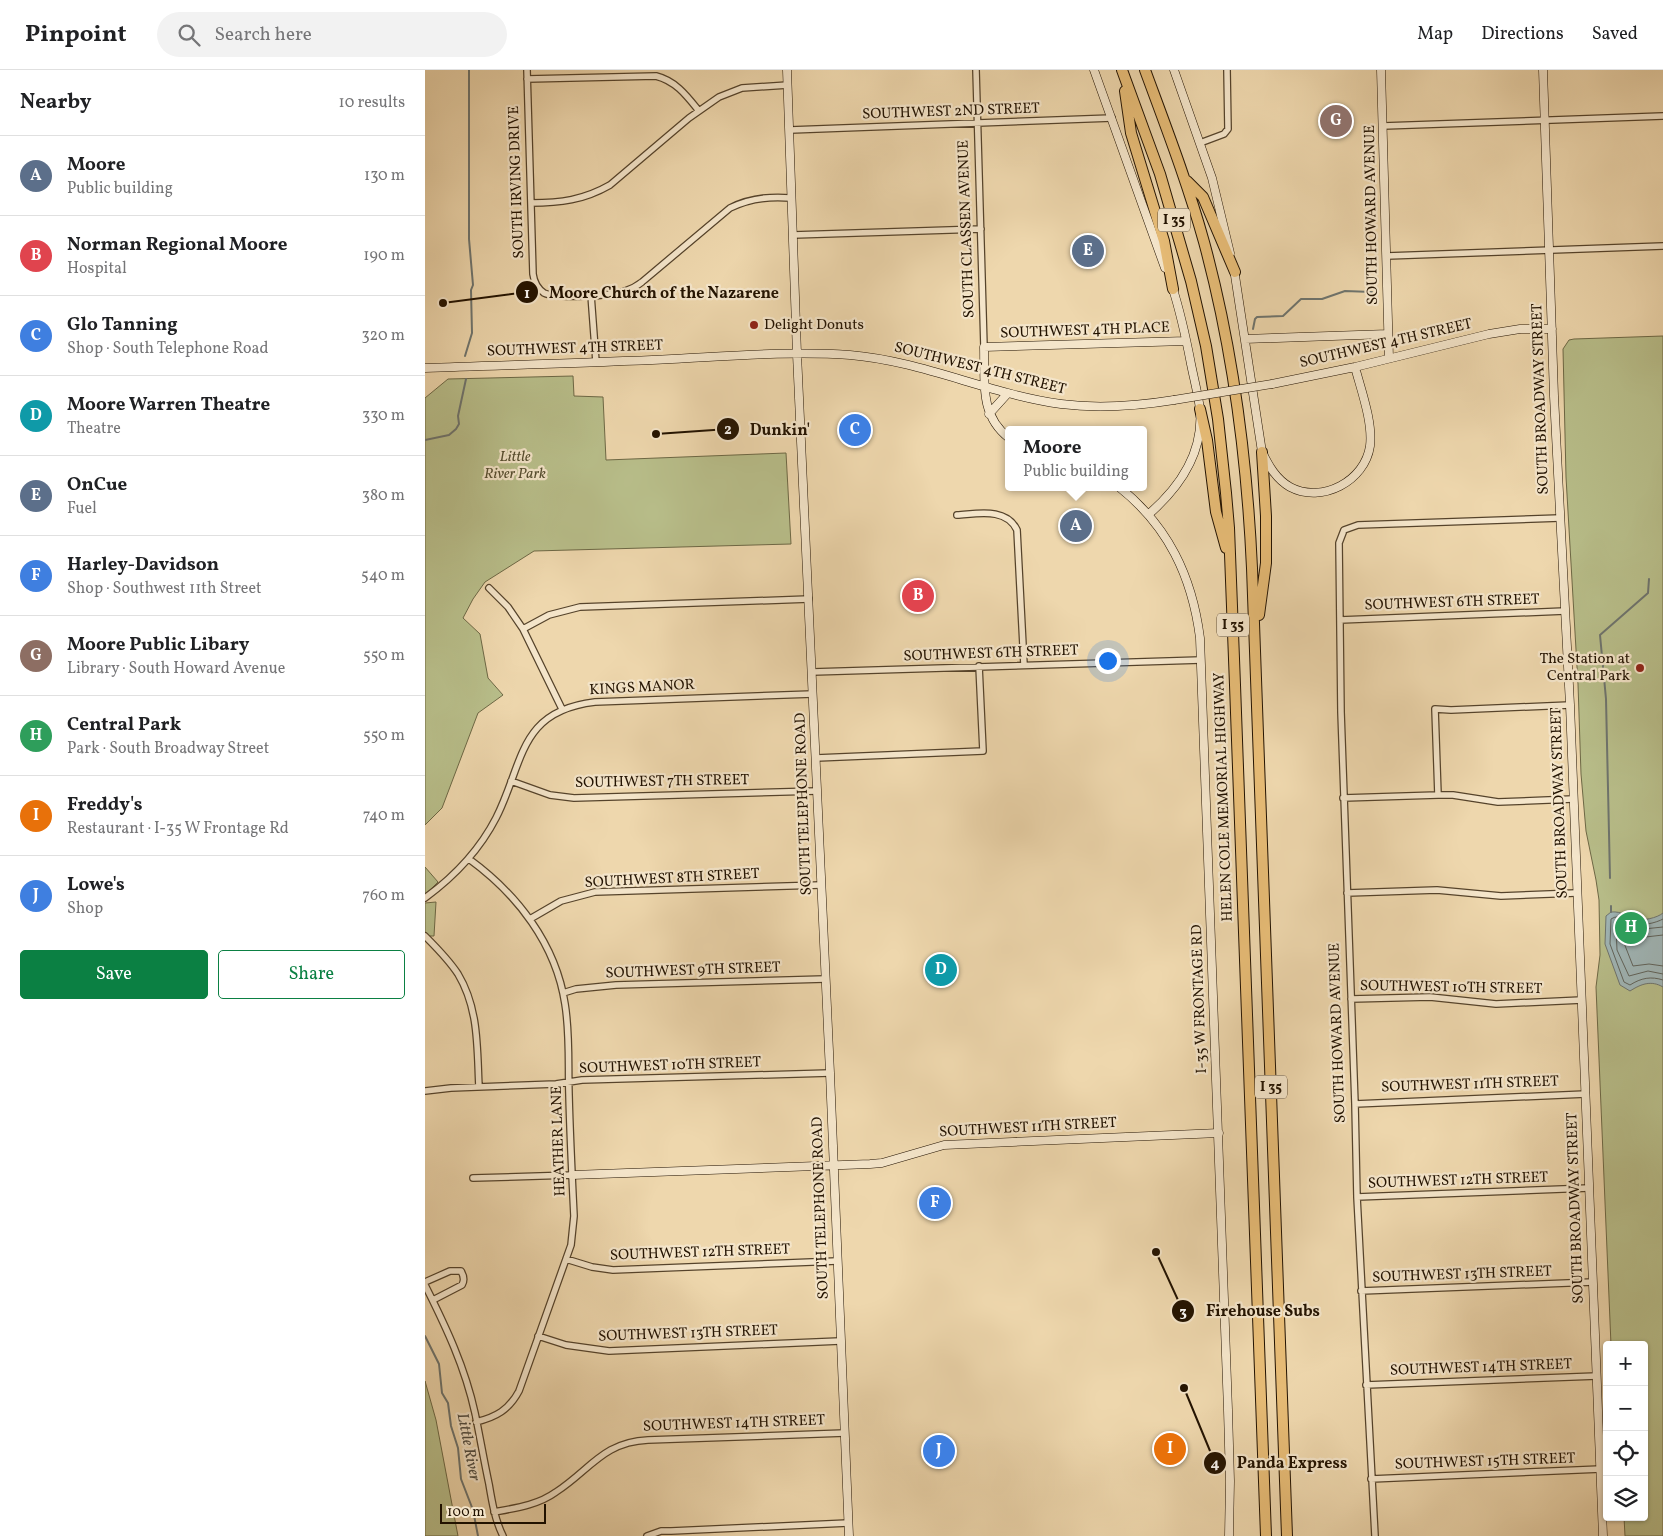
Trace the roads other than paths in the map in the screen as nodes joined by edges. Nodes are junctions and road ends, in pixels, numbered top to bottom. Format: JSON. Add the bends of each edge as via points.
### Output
{"nodes":[{"id":1,"x":527,"y":70,"type":"edge"},
{"id":2,"x":787,"y":70,"type":"edge"},
{"id":3,"x":976,"y":70,"type":"edge"},
{"id":4,"x":1094,"y":70,"type":"edge"},
{"id":5,"x":1122,"y":70,"type":"edge"},
{"id":6,"x":1145,"y":70,"type":"edge"},
{"id":7,"x":1174,"y":70,"type":"edge"},
{"id":8,"x":1227,"y":70,"type":"edge"},
{"id":9,"x":1381,"y":70,"type":"edge"},
{"id":10,"x":1543,"y":70,"type":"edge"},
{"id":11,"x":527,"y":80,"type":"junction"},
{"id":12,"x":788,"y":85,"type":"junction"},
{"id":13,"x":699,"y":111,"type":"junction"},
{"id":14,"x":1663,"y":116,"type":"edge"},
{"id":15,"x":1113,"y":118,"type":"junction"},
{"id":16,"x":1544,"y":120,"type":"junction"},
{"id":17,"x":977,"y":124,"type":"junction"},
{"id":18,"x":1383,"y":126,"type":"junction"},
{"id":19,"x":790,"y":130,"type":"junction"},
{"id":20,"x":1200,"y":143,"type":"junction"},
{"id":21,"x":1184,"y":178,"type":"junction"},
{"id":22,"x":791,"y":198,"type":"junction"},
{"id":23,"x":531,"y":203,"type":"junction"},
{"id":24,"x":981,"y":229,"type":"junction"},
{"id":25,"x":793,"y":235,"type":"junction"},
{"id":26,"x":1663,"y":246,"type":"edge"},
{"id":27,"x":1549,"y":250,"type":"junction"},
{"id":28,"x":1387,"y":256,"type":"junction"},
{"id":29,"x":1235,"y":272,"type":"junction"},
{"id":30,"x":1173,"y":289,"type":"junction"},
{"id":31,"x":591,"y":295,"type":"junction"},
{"id":32,"x":1551,"y":329,"type":"junction"},
{"id":33,"x":1388,"y":334,"type":"junction"},
{"id":34,"x":1245,"y":339,"type":"junction"},
{"id":35,"x":1186,"y":341,"type":"junction"},
{"id":36,"x":984,"y":347,"type":"junction"},
{"id":37,"x":797,"y":354,"type":"junction"},
{"id":38,"x":1389,"y":358,"type":"junction"},
{"id":39,"x":596,"y":362,"type":"junction"},
{"id":40,"x":1355,"y":367,"type":"junction"},
{"id":41,"x":425,"y":368,"type":"edge"},
{"id":42,"x":985,"y":387,"type":"junction"},
{"id":43,"x":1009,"y":393,"type":"junction"},
{"id":44,"x":1200,"y":409,"type":"junction"},
{"id":45,"x":989,"y":414,"type":"junction"},
{"id":46,"x":1005,"y":434,"type":"edge"},
{"id":47,"x":1262,"y":452,"type":"junction"},
{"id":48,"x":1123,"y":491,"type":"edge"},
{"id":49,"x":1149,"y":514,"type":"junction"},
{"id":50,"x":957,"y":515,"type":"dead end"},
{"id":51,"x":1560,"y":518,"type":"junction"},
{"id":52,"x":1230,"y":565,"type":"junction"},
{"id":53,"x":489,"y":588,"type":"dead end"},
{"id":54,"x":809,"y":599,"type":"junction"},
{"id":55,"x":1565,"y":611,"type":"junction"},
{"id":56,"x":1340,"y":620,"type":"junction"},
{"id":57,"x":523,"y":629,"type":"junction"},
{"id":58,"x":1255,"y":644,"type":"junction"},
{"id":59,"x":1201,"y":660,"type":"junction"},
{"id":60,"x":1024,"y":665,"type":"junction"},
{"id":61,"x":979,"y":666,"type":"junction"},
{"id":62,"x":812,"y":672,"type":"junction"},
{"id":63,"x":813,"y":694,"type":"junction"},
{"id":64,"x":1570,"y":706,"type":"junction"},
{"id":65,"x":561,"y":709,"type":"junction"},
{"id":66,"x":816,"y":758,"type":"junction"},
{"id":67,"x":511,"y":781,"type":"junction"},
{"id":68,"x":817,"y":790,"type":"junction"},
{"id":69,"x":1438,"y":795,"type":"junction"},
{"id":70,"x":1343,"y":798,"type":"junction"},
{"id":71,"x":1573,"y":799,"type":"junction"},
{"id":72,"x":469,"y":859,"type":"junction"},
{"id":73,"x":821,"y":885,"type":"junction"},
{"id":74,"x":1347,"y":893,"type":"junction"},
{"id":75,"x":1577,"y":893,"type":"junction"},
{"id":76,"x":425,"y":898,"type":"edge"},
{"id":77,"x":530,"y":919,"type":"junction"},
{"id":78,"x":425,"y":936,"type":"edge"},
{"id":79,"x":825,"y":979,"type":"junction"},
{"id":80,"x":563,"y":993,"type":"junction"},
{"id":81,"x":1351,"y":999,"type":"junction"},
{"id":82,"x":1582,"y":1000,"type":"junction"},
{"id":83,"x":830,"y":1073,"type":"junction"},
{"id":84,"x":569,"y":1082,"type":"junction"},
{"id":85,"x":479,"y":1087,"type":"junction"},
{"id":86,"x":425,"y":1092,"type":"edge"},
{"id":87,"x":1586,"y":1094,"type":"junction"},
{"id":88,"x":1355,"y":1104,"type":"junction"},
{"id":89,"x":1219,"y":1133,"type":"junction"},
{"id":90,"x":834,"y":1166,"type":"junction"},
{"id":91,"x":572,"y":1175,"type":"junction"},
{"id":92,"x":473,"y":1178,"type":"dead end"},
{"id":93,"x":1589,"y":1188,"type":"junction"},
{"id":94,"x":1357,"y":1198,"type":"junction"},
{"id":95,"x":566,"y":1259,"type":"junction"},
{"id":96,"x":837,"y":1261,"type":"junction"},
{"id":97,"x":1593,"y":1282,"type":"junction"},
{"id":98,"x":425,"y":1284,"type":"edge"},
{"id":99,"x":1361,"y":1291,"type":"junction"},
{"id":100,"x":433,"y":1300,"type":"junction"},
{"id":101,"x":538,"y":1336,"type":"junction"},
{"id":102,"x":840,"y":1341,"type":"junction"},
{"id":103,"x":1597,"y":1376,"type":"junction"},
{"id":104,"x":1366,"y":1385,"type":"junction"},
{"id":105,"x":476,"y":1422,"type":"junction"},
{"id":106,"x":845,"y":1433,"type":"junction"},
{"id":107,"x":1601,"y":1469,"type":"junction"},
{"id":108,"x":1371,"y":1479,"type":"junction"},
{"id":109,"x":494,"y":1512,"type":"junction"},
{"id":110,"x":848,"y":1523,"type":"junction"},
{"id":111,"x":503,"y":1536,"type":"edge"},
{"id":112,"x":647,"y":1536,"type":"edge"},
{"id":113,"x":849,"y":1536,"type":"edge"},
{"id":114,"x":1229,"y":1536,"type":"edge"},
{"id":115,"x":1266,"y":1536,"type":"edge"},
{"id":116,"x":1287,"y":1536,"type":"edge"},
{"id":117,"x":1375,"y":1536,"type":"edge"},
{"id":118,"x":1603,"y":1536,"type":"edge"}],
"edges":[{"from":1,"to":11,"type":"street","name":"SOUTH IRVING DRIVE"},
{"from":2,"to":12,"type":"main road","name":"SOUTH TELEPHONE ROAD"},
{"from":3,"to":17,"type":"street","name":"SOUTH CLASSEN AVENUE"},
{"from":4,"to":15,"type":"main road"},
{"from":5,"to":30,"type":"highway","via":[[1131,133],[1164,241]]},
{"from":5,"to":52,"type":"highway","name":"HELEN COLE MEMORIAL HIGHWAY","number":"I 35","via":[[1160,174],[1200,319],[1218,418]]},
{"from":6,"to":21,"type":"highway","number":"I 35"},
{"from":7,"to":20,"type":"main road"},
{"from":8,"to":20,"type":"street","via":[[1229,130]]},
{"from":9,"to":18,"type":"main road","name":"SOUTH HOWARD AVENUE"},
{"from":10,"to":16,"type":"main road","name":"SOUTH BROADWAY STREET"},
{"from":11,"to":13,"type":"street","via":[[657,76],[683,90]]},
{"from":11,"to":23,"type":"street","name":"SOUTH IRVING DRIVE"},
{"from":12,"to":13,"type":"street","via":[[734,90]]},
{"from":12,"to":19,"type":"main road","name":"SOUTH TELEPHONE ROAD"},
{"from":13,"to":23,"type":"street","via":[[598,192],[569,201]]},
{"from":14,"to":16,"type":"street"},
{"from":15,"to":17,"type":"street","name":"SOUTHWEST 2ND STREET"},
{"from":15,"to":30,"type":"main road"},
{"from":16,"to":18,"type":"street"},
{"from":16,"to":27,"type":"main road","name":"SOUTH BROADWAY STREET"},
{"from":17,"to":19,"type":"street","name":"SOUTHWEST 2ND STREET"},
{"from":17,"to":24,"type":"street","name":"SOUTH CLASSEN AVENUE"},
{"from":18,"to":28,"type":"main road","name":"SOUTH HOWARD AVENUE"},
{"from":19,"to":22,"type":"main road","name":"SOUTH TELEPHONE ROAD"},
{"from":20,"to":29,"type":"main road"},
{"from":21,"to":29,"type":"highway","via":[[1203,197]]},
{"from":21,"to":58,"type":"highway","number":"I 35","via":[[1221,315],[1239,417],[1250,528]]},
{"from":22,"to":25,"type":"main road","name":"SOUTH TELEPHONE ROAD"},
{"from":22,"to":31,"type":"street","via":[[761,197],[739,204],[723,213],[633,288]]},
{"from":23,"to":31,"type":"street","name":"SOUTH IRVING DRIVE","via":[[536,285],[554,296]]},
{"from":24,"to":25,"type":"street"},
{"from":24,"to":36,"type":"street","name":"SOUTH CLASSEN AVENUE"},
{"from":25,"to":37,"type":"main road","name":"SOUTH TELEPHONE ROAD"},
{"from":26,"to":27,"type":"street"},
{"from":27,"to":28,"type":"street"},
{"from":27,"to":32,"type":"main road","name":"SOUTH BROADWAY STREET"},
{"from":28,"to":33,"type":"main road","name":"SOUTH HOWARD AVENUE"},
{"from":29,"to":34,"type":"main road"},
{"from":30,"to":35,"type":"main road"},
{"from":31,"to":39,"type":"street"},
{"from":32,"to":38,"type":"main road","name":"SOUTHWEST 4TH STREET","via":[[1492,333]]},
{"from":32,"to":51,"type":"main road","name":"SOUTH BROADWAY STREET"},
{"from":33,"to":34,"type":"main road"},
{"from":33,"to":38,"type":"main road","name":"SOUTH HOWARD AVENUE"},
{"from":34,"to":47,"type":"main road"},
{"from":35,"to":36,"type":"main road","name":"SOUTHWEST 4TH PLACE"},
{"from":35,"to":44,"type":"main road"},
{"from":36,"to":42,"type":"main road","name":"SOUTH CLASSEN AVENUE"},
{"from":37,"to":39,"type":"main road","name":"SOUTHWEST 4TH STREET"},
{"from":37,"to":42,"type":"main road","name":"SOUTHWEST 4TH STREET","via":[[851,355],[887,361]]},
{"from":37,"to":54,"type":"main road","name":"SOUTH TELEPHONE ROAD"},
{"from":38,"to":40,"type":"main road","name":"SOUTHWEST 4TH STREET"},
{"from":39,"to":41,"type":"main road","name":"SOUTHWEST 4TH STREET"},
{"from":40,"to":43,"type":"main road","name":"SOUTHWEST 4TH STREET","bridge":true,"via":[[1144,404],[1060,404]]},
{"from":40,"to":47,"type":"main road","via":[[1370,435],[1368,454],[1354,476],[1333,489],[1301,491],[1277,477]]},
{"from":42,"to":43,"type":"main road","name":"SOUTHWEST 4TH STREET"},
{"from":42,"to":45,"type":"main road"},
{"from":43,"to":45,"type":"main road"},
{"from":44,"to":49,"type":"main road","via":[[1197,444],[1189,467],[1173,491]]},
{"from":44,"to":52,"type":"highway","via":[[1216,512]]},
{"from":45,"to":46,"type":"main road"},
{"from":47,"to":58,"type":"highway","via":[[1266,563]]},
{"from":48,"to":49,"type":"main road","name":"I-35 W FRONTAGE RD"},
{"from":49,"to":59,"type":"main road","name":"I-35 W FRONTAGE RD","via":[[1186,577],[1198,622]]},
{"from":50,"to":60,"type":"street","via":[[992,513],[1008,518],[1018,536]]},
{"from":51,"to":55,"type":"main road","name":"SOUTH BROADWAY STREET"},
{"from":51,"to":56,"type":"street","name":"SOUTH HOWARD AVENUE","via":[[1358,525],[1345,530],[1339,543]]},
{"from":52,"to":115,"type":"highway","name":"HELEN COLE MEMORIAL HIGHWAY","number":"I 35"},
{"from":53,"to":57,"type":"street"},
{"from":54,"to":57,"type":"street","via":[[580,607],[549,615]]},
{"from":54,"to":62,"type":"main road","name":"SOUTH TELEPHONE ROAD"},
{"from":55,"to":56,"type":"street","name":"SOUTHWEST 6TH STREET"},
{"from":55,"to":64,"type":"main road","name":"SOUTH BROADWAY STREET"},
{"from":56,"to":70,"type":"street","name":"SOUTH HOWARD AVENUE"},
{"from":57,"to":65,"type":"street"},
{"from":58,"to":116,"type":"highway","number":"I 35"},
{"from":59,"to":60,"type":"street","name":"SOUTHWEST 6TH STREET"},
{"from":59,"to":89,"type":"main road","name":"I-35 W FRONTAGE RD"},
{"from":60,"to":61,"type":"street","name":"SOUTHWEST 6TH STREET"},
{"from":61,"to":62,"type":"street","name":"SOUTHWEST 6TH STREET"},
{"from":61,"to":66,"type":"street","via":[[983,751]]},
{"from":62,"to":63,"type":"main road","name":"SOUTH TELEPHONE ROAD"},
{"from":63,"to":65,"type":"street","name":"KINGS MANOR","via":[[595,702]]},
{"from":63,"to":66,"type":"main road","name":"SOUTH TELEPHONE ROAD"},
{"from":64,"to":69,"type":"street","via":[[1435,709]]},
{"from":64,"to":71,"type":"main road","name":"SOUTH BROADWAY STREET"},
{"from":65,"to":67,"type":"street","name":"KINGS MANOR","via":[[543,722],[528,740]]},
{"from":66,"to":68,"type":"main road","name":"SOUTH TELEPHONE ROAD"},
{"from":67,"to":68,"type":"street","name":"SOUTHWEST 7TH STREET","via":[[550,795],[574,798]]},
{"from":67,"to":72,"type":"street","name":"KINGS MANOR","via":[[497,816]]},
{"from":68,"to":73,"type":"main road","name":"SOUTH TELEPHONE ROAD"},
{"from":69,"to":70,"type":"street"},
{"from":69,"to":71,"type":"street","via":[[1498,802]]},
{"from":70,"to":74,"type":"street","name":"SOUTH HOWARD AVENUE"},
{"from":71,"to":75,"type":"main road","name":"SOUTH BROADWAY STREET"},
{"from":72,"to":76,"type":"street","name":"KINGS MANOR"},
{"from":72,"to":77,"type":"street","name":"HEATHER LANE","via":[[502,886]]},
{"from":73,"to":77,"type":"street","name":"SOUTHWEST 8TH STREET","via":[[595,892],[561,901]]},
{"from":73,"to":79,"type":"main road","name":"SOUTH TELEPHONE ROAD"},
{"from":74,"to":75,"type":"street","via":[[1431,890],[1501,896]]},
{"from":74,"to":81,"type":"street","name":"SOUTH HOWARD AVENUE"},
{"from":75,"to":82,"type":"main road","name":"SOUTH BROADWAY STREET"},
{"from":77,"to":80,"type":"street","name":"HEATHER LANE","via":[[549,953]]},
{"from":78,"to":85,"type":"street","via":[[453,968],[469,997],[476,1030]]},
{"from":79,"to":80,"type":"street","name":"SOUTHWEST 9TH STREET","via":[[616,985]]},
{"from":79,"to":83,"type":"main road","name":"SOUTH TELEPHONE ROAD"},
{"from":80,"to":84,"type":"street","name":"HEATHER LANE"},
{"from":81,"to":82,"type":"street","name":"SOUTHWEST 10TH STREET","via":[[1430,997],[1496,1004]]},
{"from":81,"to":88,"type":"street","name":"SOUTH HOWARD AVENUE"},
{"from":82,"to":87,"type":"main road","name":"SOUTH BROADWAY STREET"},
{"from":83,"to":84,"type":"street","name":"SOUTHWEST 10TH STREET"},
{"from":83,"to":90,"type":"main road","name":"SOUTH TELEPHONE ROAD"},
{"from":84,"to":85,"type":"street","name":"SOUTHWEST 10TH STREET"},
{"from":84,"to":91,"type":"street","name":"HEATHER LANE"},
{"from":85,"to":86,"type":"street","name":"SOUTHWEST 10TH STREET"},
{"from":87,"to":88,"type":"street","name":"SOUTHWEST 11TH STREET"},
{"from":87,"to":93,"type":"main road","name":"SOUTH BROADWAY STREET"},
{"from":88,"to":94,"type":"street","name":"SOUTH HOWARD AVENUE"},
{"from":89,"to":90,"type":"main road","name":"SOUTHWEST 11TH STREET","via":[[944,1145],[882,1163]]},
{"from":89,"to":114,"type":"main road","name":"I-35 W FRONTAGE RD"},
{"from":90,"to":91,"type":"main road","name":"SOUTHWEST 11TH STREET"},
{"from":90,"to":96,"type":"main road","name":"SOUTH TELEPHONE ROAD"},
{"from":91,"to":92,"type":"street"},
{"from":91,"to":95,"type":"street","name":"HEATHER LANE","via":[[573,1232]]},
{"from":93,"to":94,"type":"street","name":"SOUTHWEST 12TH STREET"},
{"from":93,"to":97,"type":"main road","name":"SOUTH BROADWAY STREET"},
{"from":94,"to":99,"type":"street","name":"SOUTH HOWARD AVENUE"},
{"from":95,"to":96,"type":"street","name":"SOUTHWEST 12TH STREET","via":[[613,1270]]},
{"from":95,"to":101,"type":"street","name":"HEATHER LANE"},
{"from":96,"to":102,"type":"main road","name":"SOUTH TELEPHONE ROAD"},
{"from":97,"to":99,"type":"street","name":"SOUTHWEST 13TH STREET"},
{"from":97,"to":103,"type":"main road","name":"SOUTH BROADWAY STREET"},
{"from":98,"to":100,"type":"street"},
{"from":98,"to":100,"type":"street","via":[[454,1270],[461,1271],[463,1275],[462,1285]]},
{"from":99,"to":104,"type":"street","name":"SOUTH HOWARD AVENUE"},
{"from":100,"to":105,"type":"street","via":[[458,1354]]},
{"from":101,"to":102,"type":"street","name":"SOUTHWEST 13TH STREET","via":[[565,1345],[609,1351]]},
{"from":101,"to":105,"type":"street","name":"HEATHER LANE","via":[[515,1400],[495,1416]]},
{"from":102,"to":106,"type":"main road","name":"SOUTH TELEPHONE ROAD"},
{"from":103,"to":104,"type":"street","name":"SOUTHWEST 14TH STREET"},
{"from":103,"to":107,"type":"main road","name":"SOUTH BROADWAY STREET"},
{"from":104,"to":108,"type":"street","name":"SOUTH HOWARD AVENUE"},
{"from":105,"to":109,"type":"street"},
{"from":106,"to":109,"type":"street","name":"SOUTHWEST 14TH STREET","via":[[628,1442],[603,1454],[546,1498]]},
{"from":106,"to":110,"type":"main road","name":"SOUTH TELEPHONE ROAD"},
{"from":107,"to":108,"type":"street","name":"SOUTHWEST 15TH STREET"},
{"from":107,"to":118,"type":"main road","name":"SOUTH BROADWAY STREET"},
{"from":108,"to":117,"type":"street","name":"SOUTH HOWARD AVENUE"},
{"from":109,"to":111,"type":"street"},
{"from":110,"to":112,"type":"street","via":[[671,1530]]},
{"from":110,"to":113,"type":"main road","name":"SOUTH TELEPHONE ROAD"}]}
